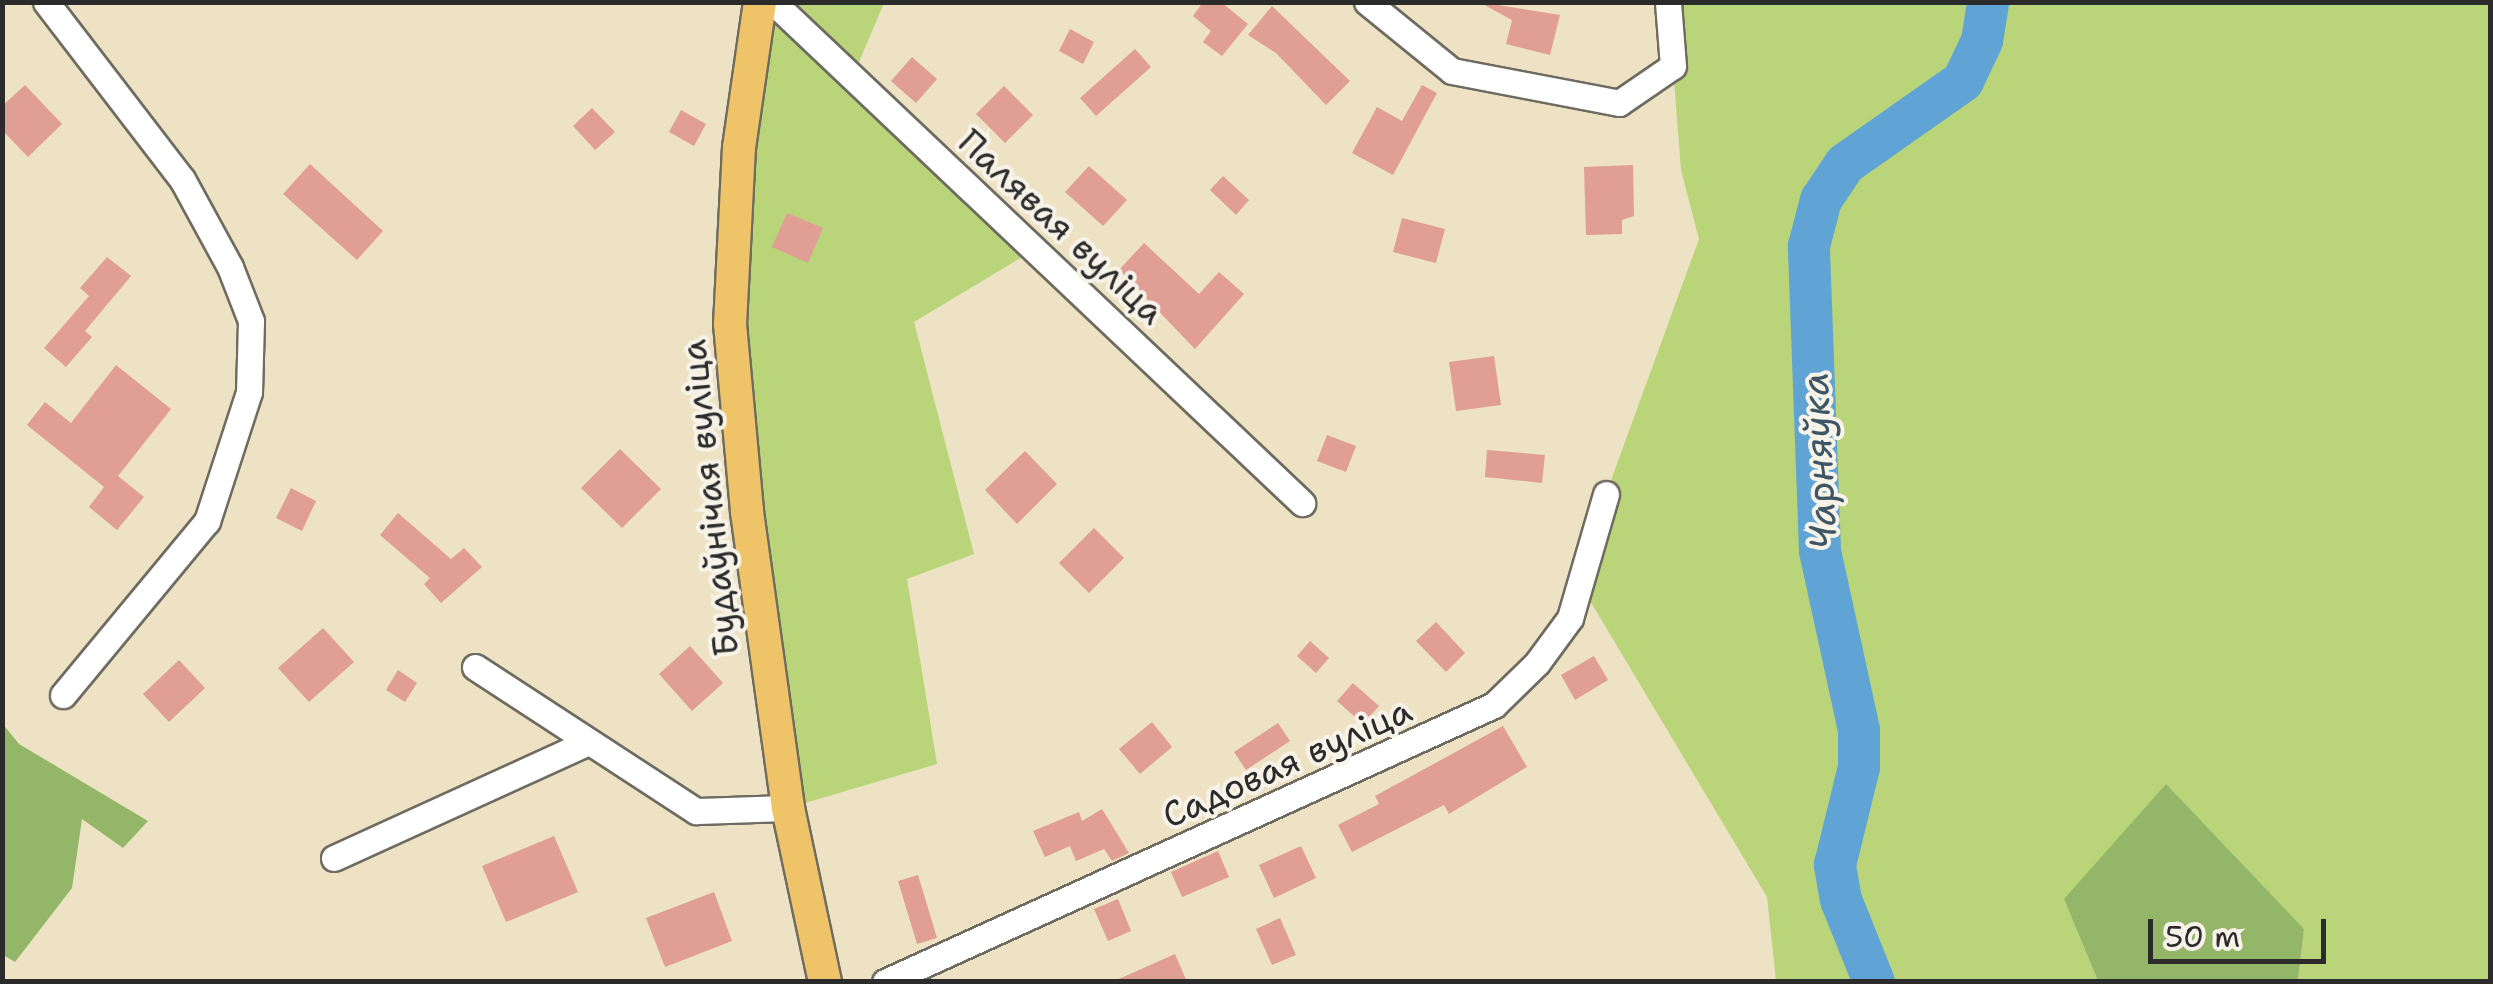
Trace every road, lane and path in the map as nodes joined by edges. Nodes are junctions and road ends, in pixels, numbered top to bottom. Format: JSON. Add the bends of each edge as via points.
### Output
{"nodes":[{"id":1,"x":46,"y":2,"type":"edge"},
{"id":2,"x":760,"y":2,"type":"edge"},
{"id":3,"x":772,"y":2,"type":"edge"},
{"id":4,"x":1367,"y":2,"type":"edge"},
{"id":5,"x":1668,"y":2,"type":"edge"},
{"id":6,"x":1606,"y":494,"type":"dead end"},
{"id":7,"x":1302,"y":503,"type":"dead end"},
{"id":8,"x":475,"y":667,"type":"dead end"},
{"id":9,"x":62,"y":696,"type":"dead end"},
{"id":10,"x":589,"y":742,"type":"junction"},
{"id":11,"x":788,"y":808,"type":"junction"},
{"id":12,"x":334,"y":858,"type":"dead end"},
{"id":13,"x":825,"y":982,"type":"edge"},
{"id":14,"x":885,"y":982,"type":"edge"}],
"edges":[{"from":1,"to":9,"type":"street","via":[[182,179],[230,266],[251,321],[249,392],[207,520]]},
{"from":2,"to":11,"type":"main road","name":"Будаўнічая вуліца","via":[[739,146],[730,324],[747,512]]},
{"from":3,"to":7,"type":"street","name":"Палявая вуліца"},
{"from":4,"to":5,"type":"street","via":[[1452,71],[1619,103],[1673,66]]},
{"from":6,"to":14,"type":"street","name":"Садовая вуліца","via":[[1570,618],[1537,663],[1494,704]]},
{"from":8,"to":10,"type":"street"},
{"from":10,"to":11,"type":"street","via":[[696,811]]},
{"from":10,"to":12,"type":"street"},
{"from":11,"to":13,"type":"main road","name":"Будаўнічая вуліца"}]}
